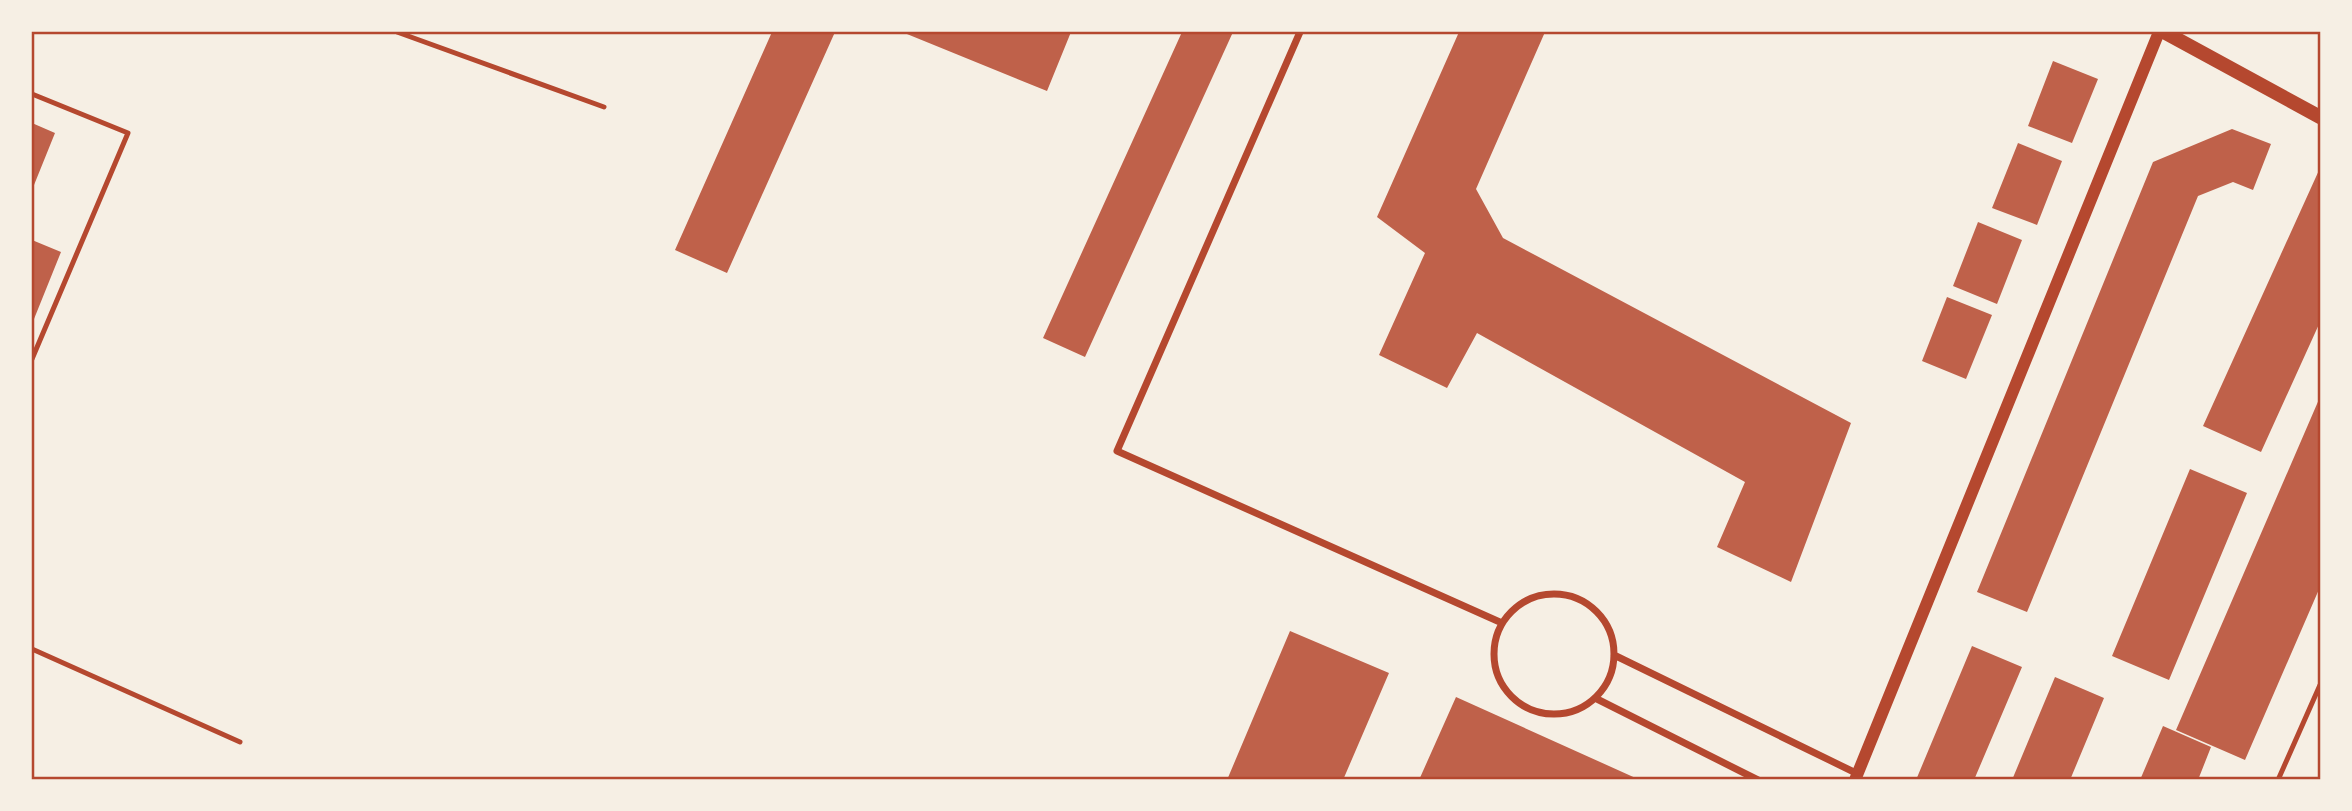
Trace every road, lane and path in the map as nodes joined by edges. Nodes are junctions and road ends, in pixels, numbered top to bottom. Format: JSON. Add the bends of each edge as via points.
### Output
{"nodes":[{"id":1,"x":397,"y":32,"type":"edge"},
{"id":2,"x":1300,"y":32,"type":"edge"},
{"id":3,"x":2162,"y":32,"type":"edge"},
{"id":4,"x":32,"y":94,"type":"edge"},
{"id":5,"x":604,"y":107,"type":"dead end"},
{"id":6,"x":2320,"y":117,"type":"edge"},
{"id":7,"x":32,"y":359,"type":"edge"},
{"id":8,"x":1502,"y":623,"type":"junction"},
{"id":9,"x":32,"y":649,"type":"edge"},
{"id":10,"x":1614,"y":655,"type":"junction"},
{"id":11,"x":2320,"y":685,"type":"edge"},
{"id":12,"x":1595,"y":698,"type":"junction"},
{"id":13,"x":240,"y":742,"type":"dead end"},
{"id":14,"x":1857,"y":777,"type":"edge"},
{"id":15,"x":1758,"y":779,"type":"edge"},
{"id":16,"x":2278,"y":779,"type":"edge"}],
"edges":[{"from":1,"to":5,"type":"lane"},
{"from":2,"to":8,"type":"street","via":[[1117,451]]},
{"from":3,"to":6,"type":"main road"},
{"from":3,"to":14,"type":"street"},
{"from":4,"to":7,"type":"lane","via":[[128,133]]},
{"from":8,"to":10,"type":"street","via":[[1534,596],[1576,596],[1594,607],[1607,623]]},
{"from":8,"to":12,"type":"street","via":[[1493,639],[1494,660],[1509,694],[1542,713],[1561,714]]},
{"from":9,"to":13,"type":"lane"},
{"from":10,"to":12,"type":"street","via":[[1607,684]]},
{"from":10,"to":14,"type":"street"},
{"from":11,"to":16,"type":"lane"},
{"from":12,"to":15,"type":"street"}]}
